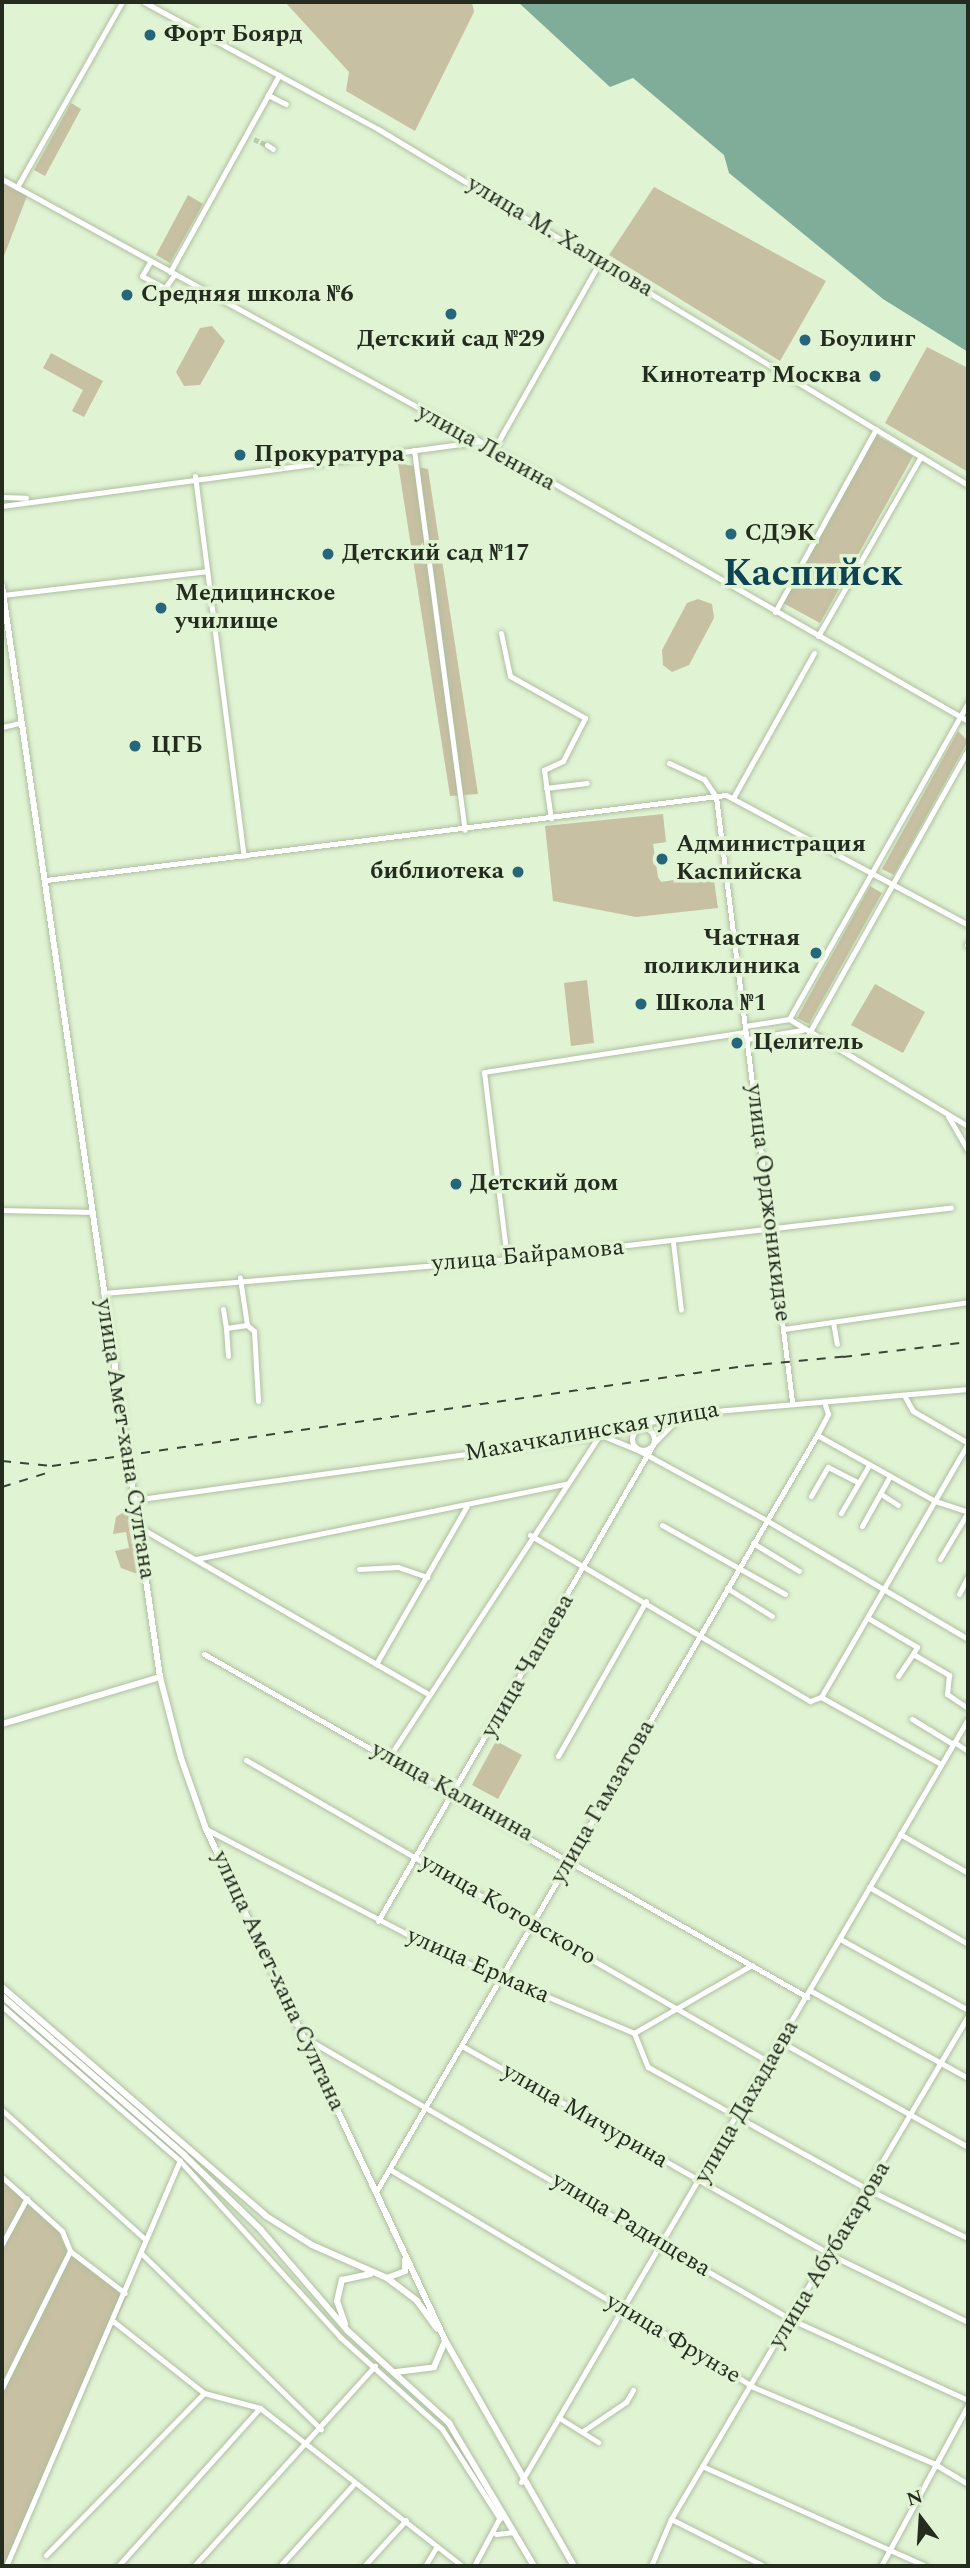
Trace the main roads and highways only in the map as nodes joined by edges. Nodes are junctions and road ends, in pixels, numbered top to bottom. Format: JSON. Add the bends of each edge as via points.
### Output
{"nodes":[{"id":1,"x":2,"y":586,"type":"edge"},
{"id":2,"x":3,"y":595,"type":"edge"},
{"id":3,"x":160,"y":1677,"type":"junction"},
{"id":4,"x":2,"y":1724,"type":"edge"},
{"id":5,"x":2,"y":1987,"type":"edge"},
{"id":6,"x":2,"y":1996,"type":"edge"},
{"id":7,"x":402,"y":2248,"type":"junction"},
{"id":8,"x":387,"y":2278,"type":"junction"},
{"id":9,"x":348,"y":2331,"type":"junction"},
{"id":10,"x":445,"y":2340,"type":"junction"},
{"id":11,"x":396,"y":2372,"type":"junction"},
{"id":12,"x":560,"y":2546,"type":"junction"},
{"id":13,"x":534,"y":2566,"type":"edge"},
{"id":14,"x":565,"y":2566,"type":"edge"},
{"id":15,"x":574,"y":2566,"type":"edge"}],
"edges":[{"from":1,"to":2,"type":"main road","name":"улица Амет-хана Султана"},
{"from":2,"to":3,"type":"main road","name":"улица Амет-хана Султана"},
{"from":3,"to":4,"type":"main road"},
{"from":3,"to":7,"type":"main road","name":"улица Амет-хана Султана","via":[[206,1829]]},
{"from":5,"to":8,"type":"main road","via":[[266,2216],[312,2245]]},
{"from":6,"to":9,"type":"main road","via":[[215,2185]]},
{"from":7,"to":8,"type":"main road","via":[[405,2271]]},
{"from":7,"to":10,"type":"main road","name":"улица Амет-хана Султана"},
{"from":8,"to":9,"type":"main road","via":[[364,2272],[342,2280],[337,2301]]},
{"from":8,"to":10,"type":"main road","via":[[416,2301]]},
{"from":9,"to":11,"type":"main road"},
{"from":10,"to":11,"type":"main road","via":[[434,2367]]},
{"from":10,"to":12,"type":"main road"},
{"from":11,"to":13,"type":"main road","via":[[449,2423]]},
{"from":12,"to":14,"type":"main road"},
{"from":12,"to":15,"type":"main road"}]}
